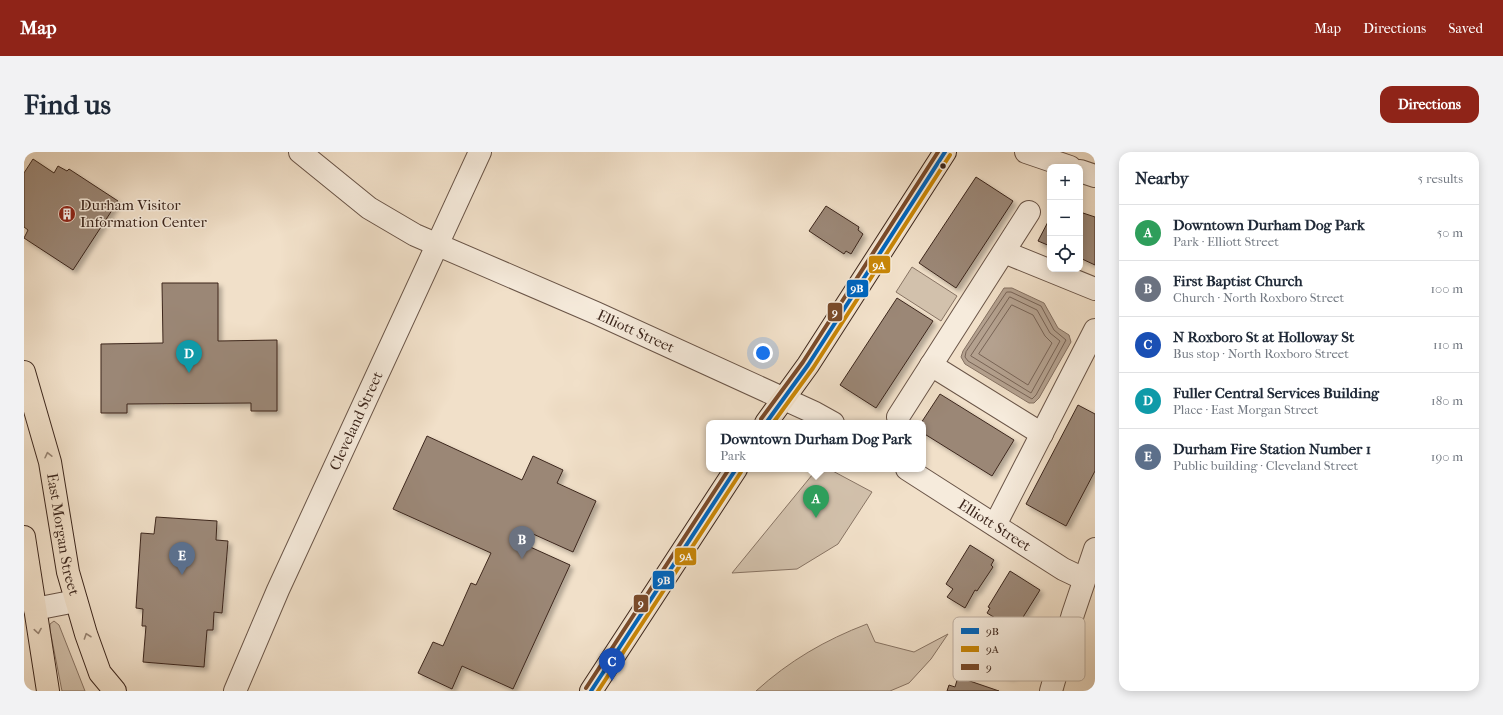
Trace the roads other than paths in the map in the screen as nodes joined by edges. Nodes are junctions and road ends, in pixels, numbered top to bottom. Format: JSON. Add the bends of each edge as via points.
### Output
{"nodes":[{"id":1,"x":300,"y":152,"type":"edge"},
{"id":2,"x":480,"y":152,"type":"edge"},
{"id":3,"x":944,"y":152,"type":"edge"},
{"id":4,"x":1026,"y":152,"type":"edge"},
{"id":5,"x":1061,"y":164,"type":"edge"},
{"id":6,"x":1083,"y":172,"type":"edge"},
{"id":7,"x":1095,"y":176,"type":"edge"},
{"id":8,"x":1029,"y":212,"type":"dead end"},
{"id":9,"x":436,"y":244,"type":"junction"},
{"id":10,"x":1004,"y":252,"type":"junction"},
{"id":11,"x":1095,"y":289,"type":"edge"},
{"id":12,"x":1095,"y":330,"type":"edge"},
{"id":13,"x":931,"y":365,"type":"junction"},
{"id":14,"x":25,"y":376,"type":"edge"},
{"id":15,"x":782,"y":399,"type":"junction"},
{"id":16,"x":24,"y":411,"type":"edge"},
{"id":17,"x":898,"y":417,"type":"dead end"},
{"id":18,"x":768,"y":420,"type":"edge"},
{"id":19,"x":827,"y":420,"type":"edge"},
{"id":20,"x":1042,"y":434,"type":"junction"},
{"id":21,"x":734,"y":472,"type":"edge"},
{"id":22,"x":912,"y":472,"type":"edge"},
{"id":23,"x":995,"y":525,"type":"junction"},
{"id":24,"x":24,"y":537,"type":"edge"},
{"id":25,"x":1095,"y":549,"type":"edge"},
{"id":26,"x":1084,"y":579,"type":"junction"},
{"id":27,"x":76,"y":601,"type":"junction"},
{"id":28,"x":35,"y":609,"type":"junction"},
{"id":29,"x":1072,"y":617,"type":"edge"},
{"id":30,"x":1053,"y":681,"type":"edge"},
{"id":31,"x":102,"y":682,"type":"edge"},
{"id":32,"x":48,"y":691,"type":"edge"},
{"id":33,"x":115,"y":691,"type":"edge"},
{"id":34,"x":235,"y":691,"type":"edge"},
{"id":35,"x":591,"y":691,"type":"edge"},
{"id":36,"x":1050,"y":691,"type":"edge"}],
"edges":[{"from":1,"to":9,"type":"street","name":"Elliott Street","via":[[369,208],[415,235]]},
{"from":2,"to":9,"type":"street","name":"Cleveland Street"},
{"from":3,"to":15,"type":"main road","via":[[812,359]]},
{"from":4,"to":5,"type":"street"},
{"from":6,"to":7,"type":"street"},
{"from":8,"to":10,"type":"street"},
{"from":9,"to":15,"type":"street","name":"Elliott Street","via":[[596,313]]},
{"from":9,"to":34,"type":"street","name":"Cleveland Street","via":[[278,590]]},
{"from":10,"to":11,"type":"street"},
{"from":10,"to":13,"type":"street"},
{"from":12,"to":20,"type":"street"},
{"from":13,"to":17,"type":"street"},
{"from":13,"to":20,"type":"street"},
{"from":14,"to":16,"type":"main road"},
{"from":27,"to":14,"type":"main road","name":"East Morgan Street","one_way":true,"via":[[68,572],[48,456]]},
{"from":15,"to":18,"type":"main road"},
{"from":15,"to":19,"type":"street","name":"Elliott Street"},
{"from":20,"to":23,"type":"street"},
{"from":21,"to":35,"type":"main road"},
{"from":22,"to":23,"type":"street","name":"Elliott Street"},
{"from":23,"to":26,"type":"street","name":"Elliott Street","via":[[1063,569]]},
{"from":24,"to":28,"type":"main road"},
{"from":25,"to":26,"type":"street"},
{"from":26,"to":29,"type":"street"},
{"from":27,"to":28,"type":"street"},
{"from":31,"to":27,"type":"main road","name":"East Morgan Street","one_way":true},
{"from":28,"to":32,"type":"main road","one_way":true},
{"from":30,"to":36,"type":"street"},
{"from":31,"to":33,"type":"main road","name":"East Morgan Street"}]}
